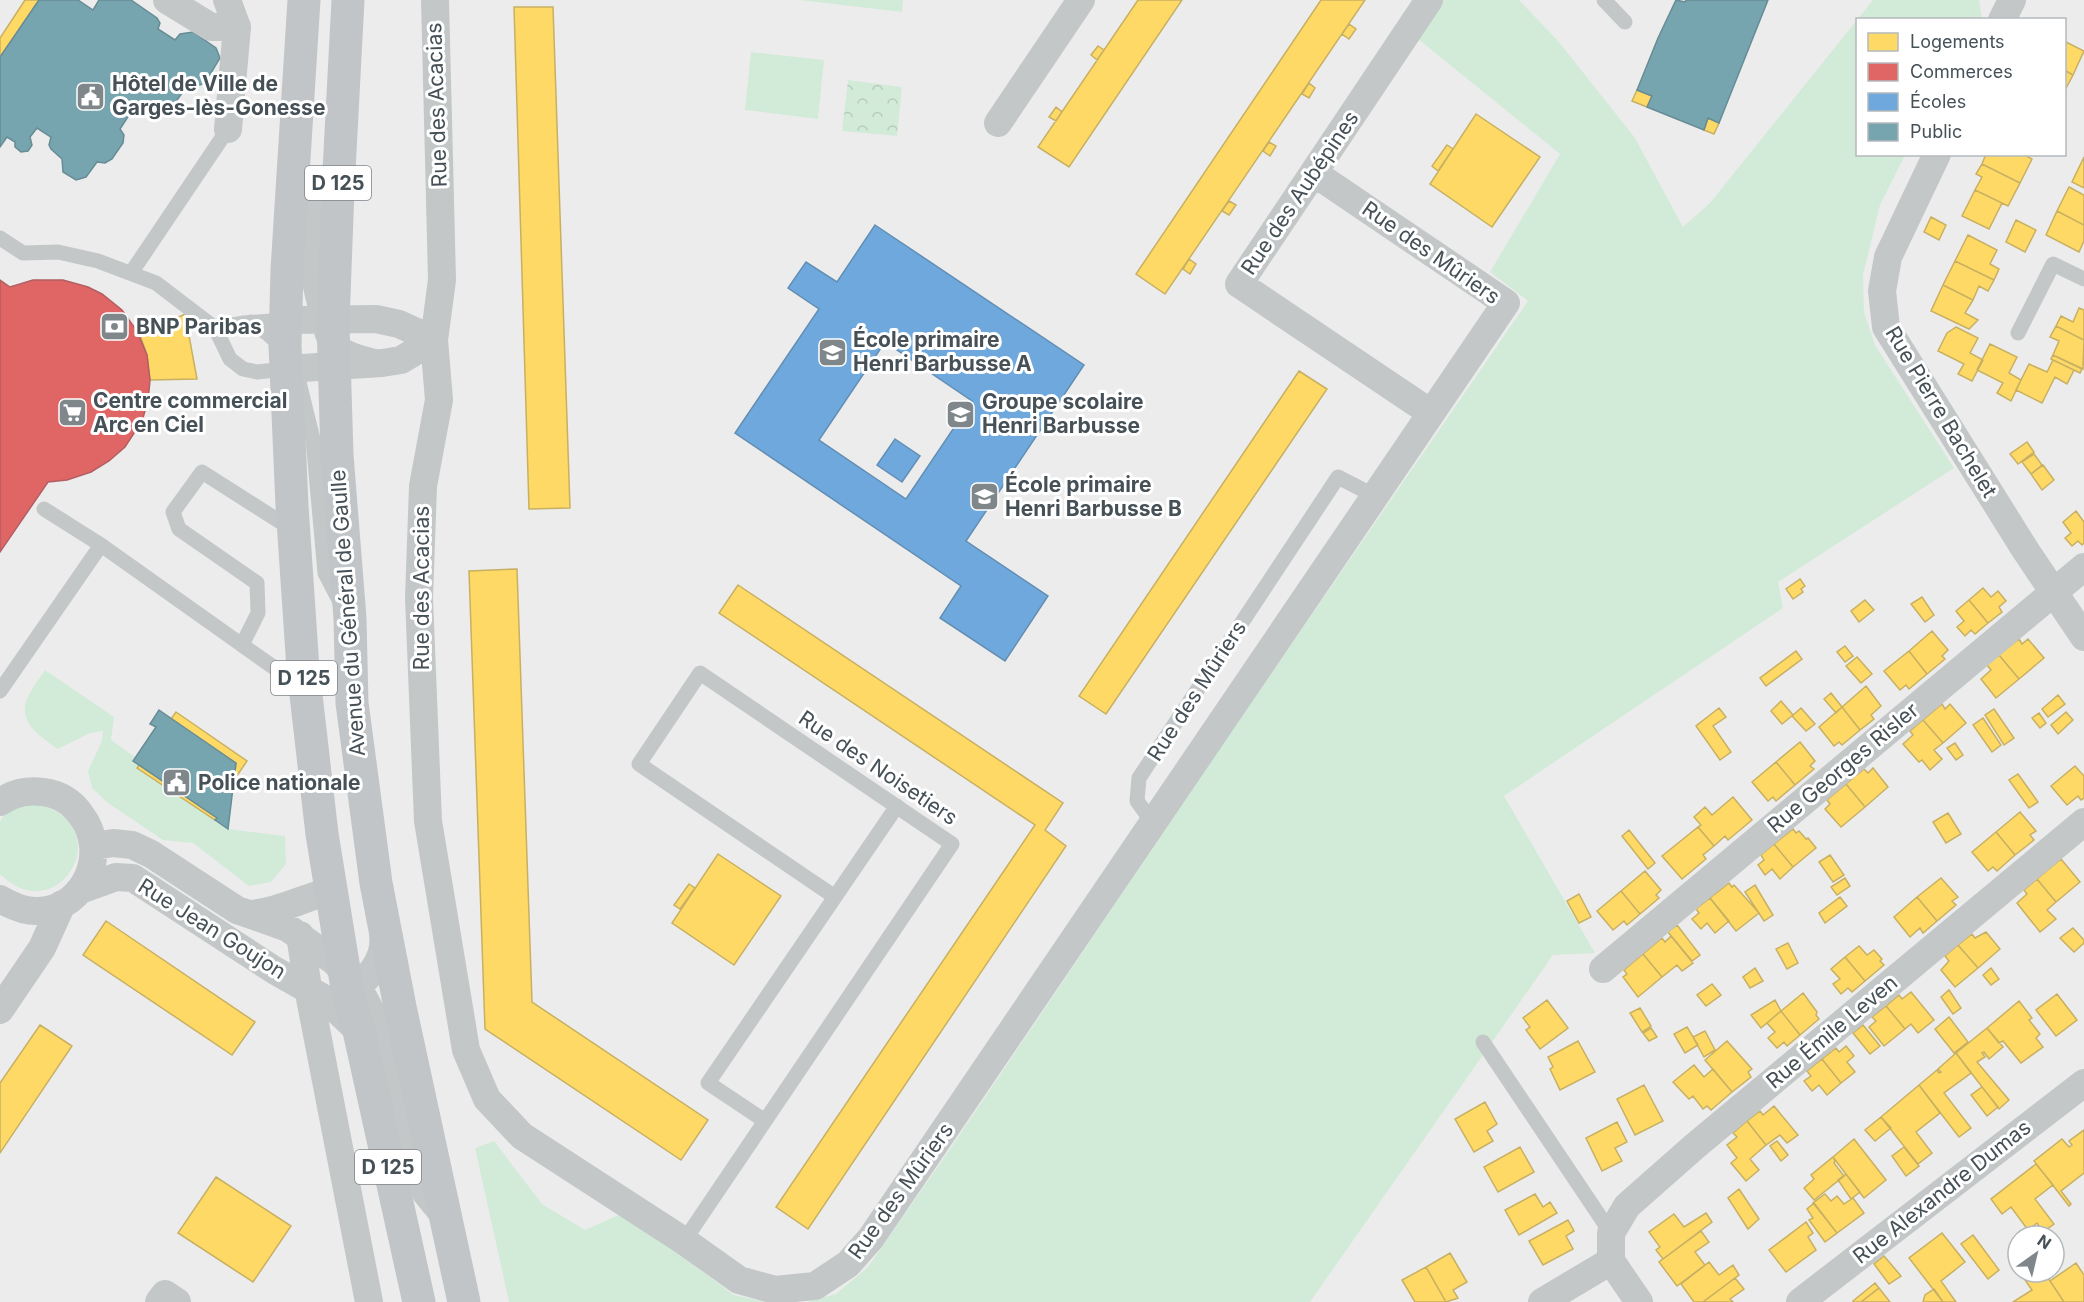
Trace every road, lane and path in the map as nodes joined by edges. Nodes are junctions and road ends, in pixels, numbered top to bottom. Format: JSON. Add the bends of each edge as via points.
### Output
{"nodes":[{"id":1,"x":167,"y":0,"type":"edge"},
{"id":2,"x":227,"y":0,"type":"edge"},
{"id":3,"x":304,"y":0,"type":"edge"},
{"id":4,"x":348,"y":0,"type":"edge"},
{"id":5,"x":435,"y":0,"type":"edge"},
{"id":6,"x":1081,"y":0,"type":"edge"},
{"id":7,"x":1429,"y":0,"type":"edge"},
{"id":8,"x":1604,"y":0,"type":"edge"},
{"id":9,"x":2012,"y":0,"type":"edge"},
{"id":10,"x":2003,"y":18,"type":"edge"},
{"id":11,"x":1624,"y":22,"type":"dead end"},
{"id":12,"x":237,"y":27,"type":"junction"},
{"id":13,"x":300,"y":76,"type":"junction"},
{"id":14,"x":998,"y":123,"type":"dead end"},
{"id":15,"x":228,"y":129,"type":"joint"},
{"id":16,"x":1936,"y":156,"type":"edge"},
{"id":17,"x":1314,"y":173,"type":"junction"},
{"id":18,"x":0,"y":238,"type":"edge"},
{"id":19,"x":131,"y":273,"type":"junction"},
{"id":20,"x":2084,"y":279,"type":"edge"},
{"id":21,"x":250,"y":322,"type":"junction"},
{"id":22,"x":215,"y":328,"type":"junction"},
{"id":23,"x":2018,"y":333,"type":"dead end"},
{"id":24,"x":331,"y":337,"type":"junction"},
{"id":25,"x":434,"y":340,"type":"junction"},
{"id":26,"x":288,"y":352,"type":"junction"},
{"id":27,"x":1431,"y":414,"type":"junction"},
{"id":28,"x":1375,"y":496,"type":"junction"},
{"id":29,"x":44,"y":509,"type":"dead end"},
{"id":30,"x":293,"y":530,"type":"junction"},
{"id":31,"x":100,"y":544,"type":"junction"},
{"id":32,"x":2084,"y":567,"type":"edge"},
{"id":33,"x":2054,"y":591,"type":"junction"},
{"id":34,"x":350,"y":618,"type":"junction"},
{"id":35,"x":2084,"y":637,"type":"edge"},
{"id":36,"x":242,"y":645,"type":"junction"},
{"id":37,"x":306,"y":689,"type":"junction"},
{"id":38,"x":0,"y":691,"type":"edge"},
{"id":39,"x":3,"y":796,"type":"edge"},
{"id":40,"x":897,"y":806,"type":"junction"},
{"id":41,"x":2084,"y":822,"type":"edge"},
{"id":42,"x":1153,"y":823,"type":"junction"},
{"id":43,"x":95,"y":846,"type":"junction"},
{"id":44,"x":330,"y":891,"type":"junction"},
{"id":45,"x":71,"y":897,"type":"junction"},
{"id":46,"x":835,"y":897,"type":"junction"},
{"id":47,"x":0,"y":899,"type":"edge"},
{"id":48,"x":248,"y":915,"type":"junction"},
{"id":49,"x":384,"y":923,"type":"junction"},
{"id":50,"x":300,"y":935,"type":"junction"},
{"id":51,"x":1603,"y":969,"type":"dead end"},
{"id":52,"x":337,"y":988,"type":"junction"},
{"id":53,"x":0,"y":1010,"type":"edge"},
{"id":54,"x":1483,"y":1042,"type":"dead end"},
{"id":55,"x":2084,"y":1083,"type":"edge"},
{"id":56,"x":765,"y":1121,"type":"junction"},
{"id":57,"x":540,"y":1148,"type":"joint"},
{"id":58,"x":446,"y":1219,"type":"junction"},
{"id":59,"x":684,"y":1241,"type":"junction"},
{"id":60,"x":1611,"y":1247,"type":"junction"},
{"id":61,"x":159,"y":1302,"type":"edge"},
{"id":62,"x":177,"y":1302,"type":"edge"},
{"id":63,"x":369,"y":1302,"type":"edge"},
{"id":64,"x":419,"y":1302,"type":"edge"},
{"id":65,"x":464,"y":1302,"type":"edge"},
{"id":66,"x":1542,"y":1302,"type":"edge"},
{"id":67,"x":1639,"y":1302,"type":"edge"},
{"id":68,"x":1800,"y":1302,"type":"edge"}],
"edges":[{"from":1,"to":12,"type":"street","via":[[211,27]]},
{"from":2,"to":12,"type":"street"},
{"from":3,"to":13,"type":"main road","name":"Avenue du Général de Gaulle","number":"D 125"},
{"from":4,"to":24,"type":"main road","name":"Avenue du Général de Gaulle","number":"D 125"},
{"from":5,"to":25,"type":"street","name":"Rue des Acacias","via":[[442,280]]},
{"from":6,"to":14,"type":"street"},
{"from":7,"to":17,"type":"street","name":"Rue des Aubépines"},
{"from":8,"to":11,"type":"lane"},
{"from":9,"to":10,"type":"street"},
{"from":12,"to":15,"type":"street"},
{"from":13,"to":24,"type":"street","via":[[309,129],[307,218],[314,270]]},
{"from":13,"to":26,"type":"main road","name":"Avenue du Général de Gaulle","number":"D 125","via":[[287,270]]},
{"from":15,"to":19,"type":"lane"},
{"from":16,"to":33,"type":"street","name":"Rue Pierre Bachelet","via":[[1888,257],[1882,291],[1886,327]]},
{"from":17,"to":27,"type":"street","name":"Rue des Mûriers","via":[[1506,303]]},
{"from":17,"to":27,"type":"street","name":"Rue des Aubépines","via":[[1239,284]]},
{"from":18,"to":19,"type":"lane","via":[[23,253],[58,252]]},
{"from":19,"to":22,"type":"lane","via":[[156,283]]},
{"from":20,"to":23,"type":"lane","via":[[2053,264]]},
{"from":21,"to":22,"type":"lane"},
{"from":21,"to":26,"type":"lane"},
{"from":21,"to":26,"type":"lane"},
{"from":22,"to":26,"type":"lane","via":[[230,359],[243,369],[257,372]]},
{"from":24,"to":25,"type":"street","via":[[376,319],[399,324]]},
{"from":24,"to":25,"type":"street","via":[[374,363],[401,360]]},
{"from":24,"to":26,"type":"street"},
{"from":24,"to":26,"type":"street"},
{"from":24,"to":34,"type":"main road","name":"Avenue du Général de Gaulle","number":"D 125"},
{"from":25,"to":57,"type":"street","name":"Rue des Acacias","via":[[439,400],[423,486],[419,598],[428,821],[466,1050],[487,1099],[522,1136]]},
{"from":26,"to":30,"type":"main road","name":"Avenue du Général de Gaulle","number":"D 125"},
{"from":26,"to":34,"type":"lane","via":[[313,439],[325,573]]},
{"from":27,"to":28,"type":"street","name":"Rue des Mûriers"},
{"from":28,"to":42,"type":"street","name":"Rue des Mûriers"},
{"from":28,"to":42,"type":"lane","name":"Rue des Mûriers","via":[[1338,477],[1139,778],[1137,801]]},
{"from":29,"to":31,"type":"lane"},
{"from":30,"to":36,"type":"lane","via":[[202,472],[173,512],[179,529],[257,583],[258,613]]},
{"from":30,"to":37,"type":"main road","name":"Avenue du Général de Gaulle","number":"D 125"},
{"from":31,"to":36,"type":"lane"},
{"from":31,"to":38,"type":"lane"},
{"from":32,"to":33,"type":"street","name":"Rue Georges Risler"},
{"from":33,"to":35,"type":"street","name":"Rue Pierre Bachelet"},
{"from":33,"to":51,"type":"street","name":"Rue Georges Risler"},
{"from":34,"to":49,"type":"main road","name":"Avenue du Général de Gaulle","number":"D 125","via":[[352,703]]},
{"from":36,"to":37,"type":"lane"},
{"from":37,"to":44,"type":"main road","name":"Avenue du Général de Gaulle","number":"D 125"},
{"from":39,"to":43,"type":"street","via":[[30,790],[54,793],[74,805],[88,824]]},
{"from":40,"to":46,"type":"lane"},
{"from":40,"to":46,"type":"lane","name":"Rue des Noisetiers","via":[[700,673],[639,764]]},
{"from":40,"to":56,"type":"lane","name":"Rue des Noisetiers","via":[[952,844]]},
{"from":41,"to":60,"type":"street","name":"Rue Émile Leven","via":[[1627,1206]]},
{"from":42,"to":59,"type":"street","name":"Rue des Mûriers","via":[[871,1238],[848,1264],[815,1286],[774,1290],[739,1280]]},
{"from":43,"to":45,"type":"street","via":[[92,870]]},
{"from":43,"to":48,"type":"street","name":"Rue Jean Goujon","via":[[132,845],[152,854]]},
{"from":44,"to":48,"type":"street","via":[[269,912]]},
{"from":44,"to":52,"type":"main road","name":"Avenue du Général de Gaulle","number":"D 125"},
{"from":45,"to":47,"type":"street","name":"Rue Jean Goujon","via":[[39,911],[16,908]]},
{"from":45,"to":52,"type":"street","name":"Rue Jean Goujon","via":[[116,877],[134,878],[274,970]]},
{"from":45,"to":53,"type":"street"},
{"from":46,"to":56,"type":"lane","via":[[708,1083]]},
{"from":48,"to":50,"type":"street","name":"Rue Jean Goujon"},
{"from":49,"to":52,"type":"street","via":[[378,961]]},
{"from":49,"to":58,"type":"main road","name":"Avenue du Général de Gaulle","number":"D 125"},
{"from":50,"to":52,"type":"street"},
{"from":50,"to":52,"type":"street","name":"Avenue du Général de Gaulle","via":[[324,952]]},
{"from":52,"to":58,"type":"street","name":"Avenue du Général de Gaulle","via":[[374,1017],[394,1070],[416,1171],[426,1193]]},
{"from":52,"to":63,"type":"street"},
{"from":52,"to":64,"type":"main road","name":"Avenue du Général de Gaulle","number":"D 125","via":[[359,1031]]},
{"from":54,"to":60,"type":"lane"},
{"from":55,"to":68,"type":"street","name":"Rue Alexandre Dumas"},
{"from":56,"to":59,"type":"lane","name":"Rue des Noisetiers"},
{"from":57,"to":59,"type":"street","name":"Rue des Mûriers"},
{"from":58,"to":65,"type":"main road","name":"Avenue du Général de Gaulle","number":"D 125"},
{"from":60,"to":66,"type":"street"},
{"from":60,"to":67,"type":"street"},
{"from":61,"to":62,"type":"street","via":[[165,1294]]}]}
